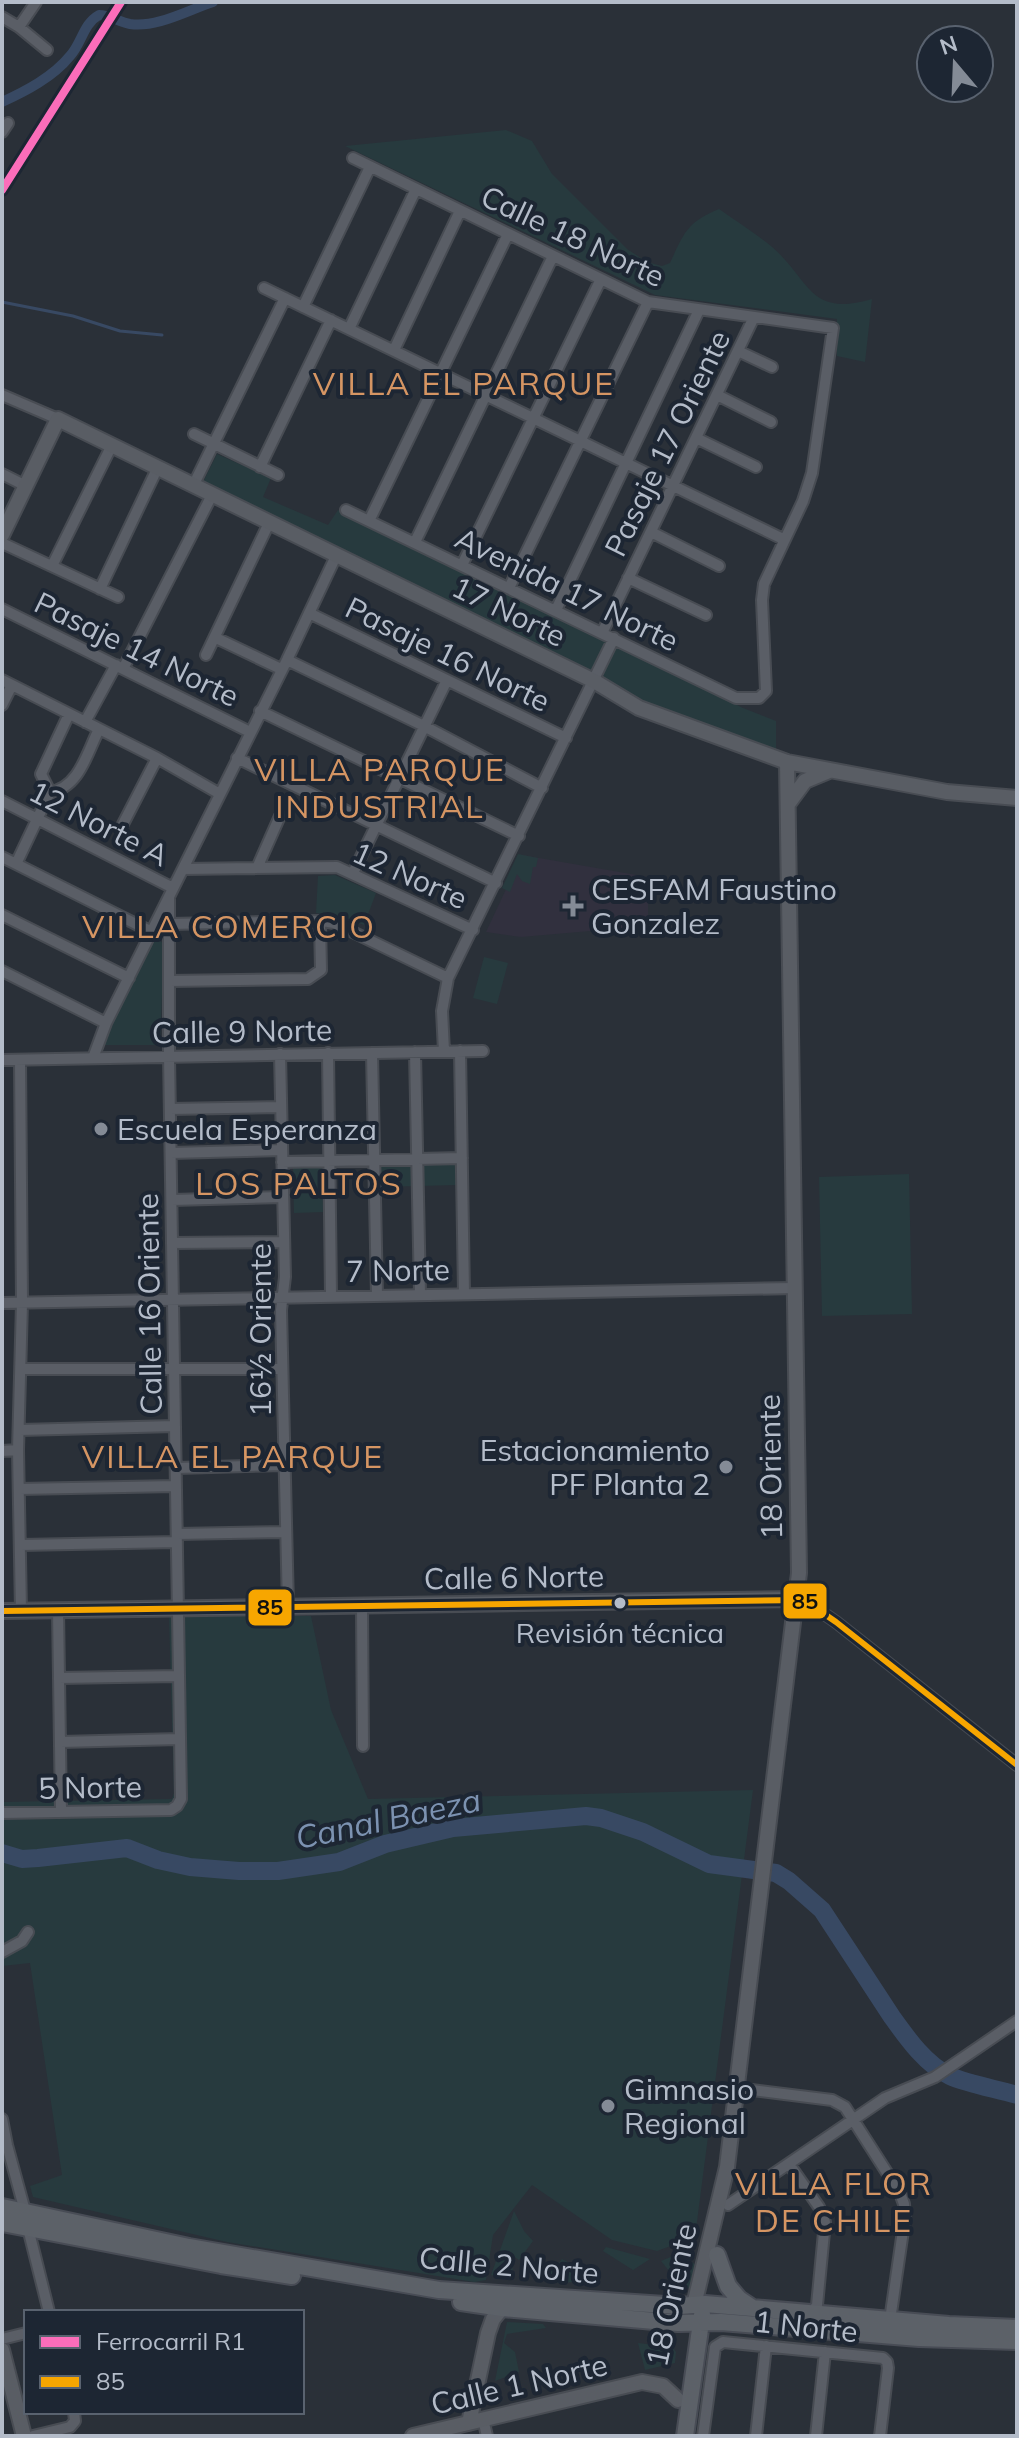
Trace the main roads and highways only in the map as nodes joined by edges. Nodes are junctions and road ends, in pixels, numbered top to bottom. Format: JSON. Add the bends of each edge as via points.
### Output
{"nodes":[{"id":1,"x":2,"y":2219,"type":"edge"},
{"id":2,"x":26,"y":2220,"type":"junction"},
{"id":3,"x":717,"y":2255,"type":"road end"},
{"id":4,"x":700,"y":2304,"type":"junction"},
{"id":5,"x":753,"y":2308,"type":"junction"},
{"id":6,"x":694,"y":2322,"type":"junction"},
{"id":7,"x":1017,"y":2328,"type":"edge"},
{"id":8,"x":1017,"y":2341,"type":"edge"},
{"id":9,"x":675,"y":2436,"type":"edge"},
{"id":10,"x":685,"y":2436,"type":"edge"}],
"edges":[{"from":1,"to":2,"type":"main road","name":"Calle 2 Norte"},
{"from":2,"to":4,"type":"main road","name":"Calle 2 Norte","via":[[439,2290]]},
{"from":2,"to":6,"type":"main road","name":"Calle 2 Norte","via":[[221,2265],[502,2308]]},
{"from":3,"to":5,"type":"main road","via":[[728,2286]]},
{"from":4,"to":5,"type":"main road","name":"Calle 2 Norte"},
{"from":4,"to":6,"type":"main road","name":"18 Oriente"},
{"from":5,"to":7,"type":"main road","name":"Calle 2 Norte"},
{"from":6,"to":8,"type":"main road","name":"Calle 2 Norte"},
{"from":6,"to":9,"type":"main road","name":"18 Oriente"},
{"from":6,"to":10,"type":"main road","name":"18 Oriente"}]}
